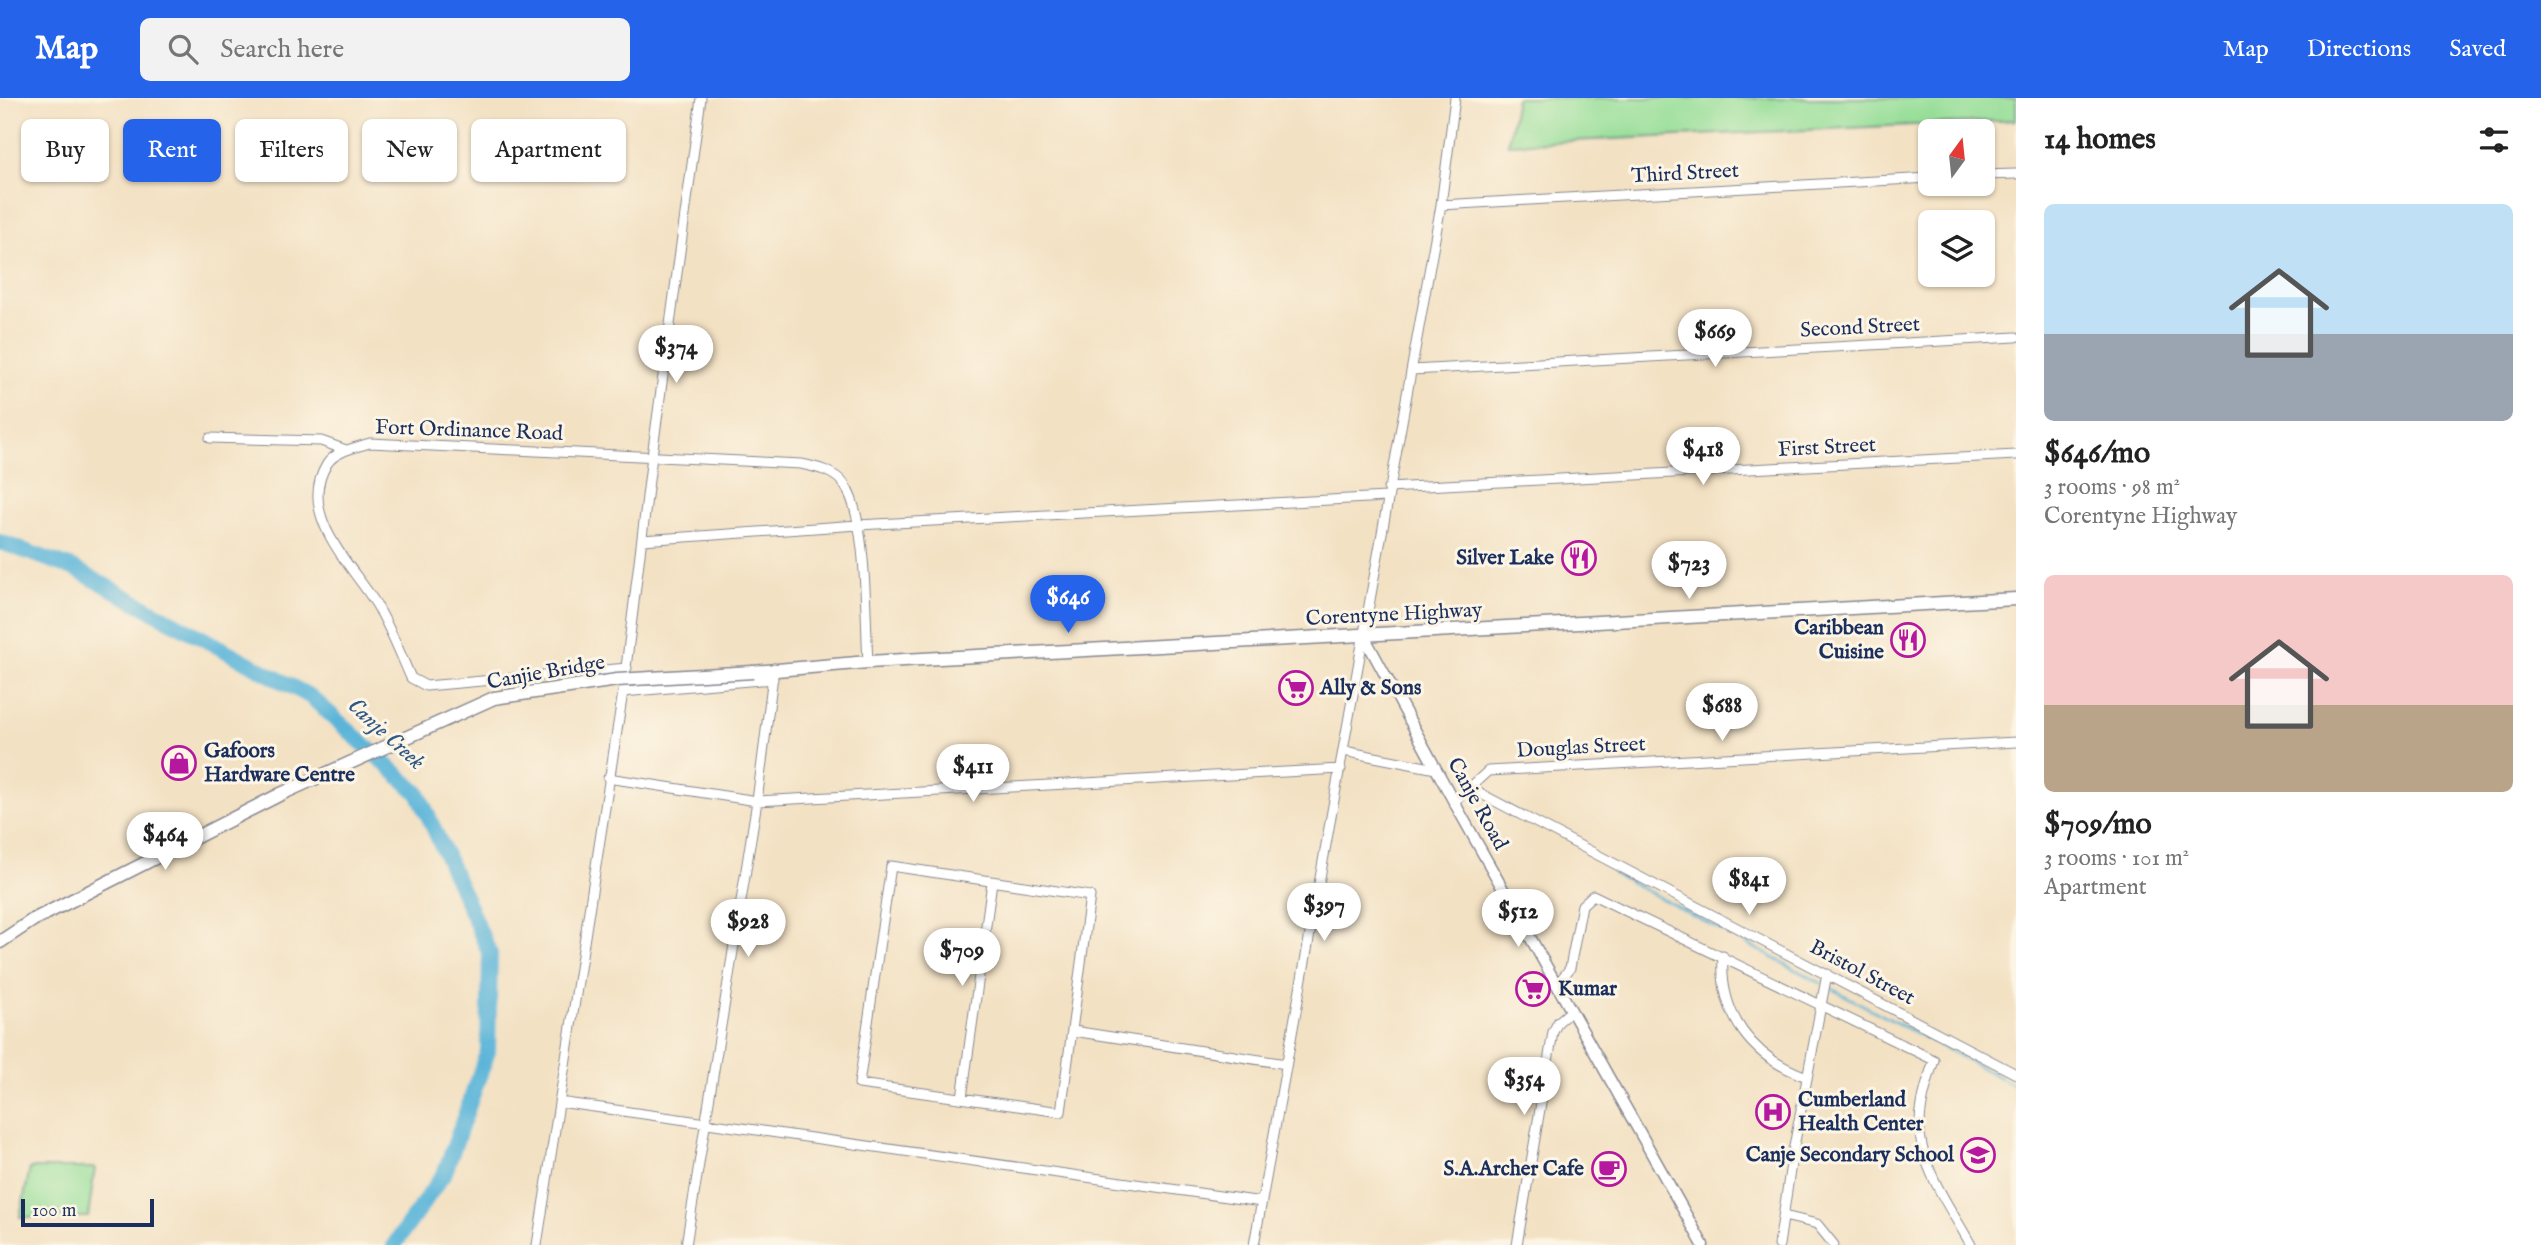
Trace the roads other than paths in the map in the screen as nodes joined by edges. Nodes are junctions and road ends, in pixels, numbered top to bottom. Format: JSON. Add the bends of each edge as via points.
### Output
{"nodes":[{"id":1,"x":701,"y":98,"type":"edge"},
{"id":2,"x":1455,"y":98,"type":"edge"},
{"id":3,"x":2016,"y":174,"type":"edge"},
{"id":4,"x":1995,"y":175,"type":"edge"},
{"id":5,"x":1918,"y":179,"type":"edge"},
{"id":6,"x":1441,"y":205,"type":"junction"},
{"id":7,"x":2016,"y":337,"type":"edge"},
{"id":8,"x":1412,"y":370,"type":"junction"},
{"id":9,"x":210,"y":438,"type":"dead end"},
{"id":10,"x":346,"y":450,"type":"junction"},
{"id":11,"x":2016,"y":455,"type":"edge"},
{"id":12,"x":652,"y":456,"type":"junction"},
{"id":13,"x":1387,"y":493,"type":"junction"},
{"id":14,"x":858,"y":525,"type":"junction"},
{"id":15,"x":642,"y":540,"type":"junction"},
{"id":16,"x":2016,"y":599,"type":"edge"},
{"id":17,"x":1364,"y":636,"type":"junction"},
{"id":18,"x":868,"y":662,"type":"junction"},
{"id":19,"x":627,"y":668,"type":"junction"},
{"id":20,"x":773,"y":674,"type":"junction"},
{"id":21,"x":623,"y":692,"type":"junction"},
{"id":22,"x":2016,"y":742,"type":"edge"},
{"id":23,"x":1344,"y":751,"type":"junction"},
{"id":24,"x":1341,"y":769,"type":"junction"},
{"id":25,"x":1436,"y":769,"type":"junction"},
{"id":26,"x":608,"y":778,"type":"junction"},
{"id":27,"x":1468,"y":787,"type":"junction"},
{"id":28,"x":757,"y":801,"type":"junction"},
{"id":29,"x":1454,"y":802,"type":"junction"},
{"id":30,"x":992,"y":882,"type":"junction"},
{"id":31,"x":0,"y":942,"type":"edge"},
{"id":32,"x":1723,"y":956,"type":"junction"},
{"id":33,"x":1827,"y":974,"type":"junction"},
{"id":34,"x":1556,"y":985,"type":"junction"},
{"id":35,"x":1822,"y":1003,"type":"junction"},
{"id":36,"x":1571,"y":1012,"type":"junction"},
{"id":37,"x":1073,"y":1031,"type":"junction"},
{"id":38,"x":1286,"y":1064,"type":"junction"},
{"id":39,"x":2016,"y":1074,"type":"edge"},
{"id":40,"x":1807,"y":1077,"type":"junction"},
{"id":41,"x":961,"y":1098,"type":"junction"},
{"id":42,"x":559,"y":1102,"type":"junction"},
{"id":43,"x":708,"y":1124,"type":"junction"},
{"id":44,"x":1262,"y":1202,"type":"junction"},
{"id":45,"x":1784,"y":1216,"type":"junction"},
{"id":46,"x":537,"y":1245,"type":"edge"},
{"id":47,"x":686,"y":1245,"type":"edge"},
{"id":48,"x":1254,"y":1245,"type":"edge"},
{"id":49,"x":1517,"y":1245,"type":"edge"},
{"id":50,"x":1703,"y":1245,"type":"edge"},
{"id":51,"x":1779,"y":1245,"type":"edge"},
{"id":52,"x":1834,"y":1245,"type":"edge"},
{"id":53,"x":1971,"y":1245,"type":"edge"}],
"edges":[{"from":1,"to":12,"type":"street"},
{"from":2,"to":6,"type":"street"},
{"from":3,"to":4,"type":"street"},
{"from":5,"to":6,"type":"street","name":"Third Street"},
{"from":6,"to":8,"type":"street"},
{"from":7,"to":8,"type":"street","name":"Second Street"},
{"from":8,"to":13,"type":"street"},
{"from":9,"to":10,"type":"street","via":[[321,441]]},
{"from":10,"to":12,"type":"street","name":"Fort Ordinance Road","via":[[370,443]]},
{"from":10,"to":19,"type":"street","name":"Fort Ordinance Road","via":[[328,463],[319,488],[320,514],[418,683],[426,686]]},
{"from":11,"to":13,"type":"street","name":"First Street"},
{"from":12,"to":14,"type":"street","name":"Fort Ordinance Road","via":[[822,468],[842,482]]},
{"from":12,"to":15,"type":"street"},
{"from":13,"to":14,"type":"street","name":"First Street"},
{"from":13,"to":17,"type":"street"},
{"from":14,"to":15,"type":"street","name":"First Street"},
{"from":14,"to":18,"type":"street","name":"Fort Ordinance Road"},
{"from":15,"to":19,"type":"street"},
{"from":16,"to":17,"type":"main road","name":"Corentyne Highway"},
{"from":17,"to":18,"type":"main road","name":"Corentyne Highway"},
{"from":17,"to":23,"type":"street"},
{"from":17,"to":25,"type":"street","name":"Canje Road"},
{"from":18,"to":20,"type":"main road","name":"Corentyne Highway"},
{"from":19,"to":21,"type":"street"},
{"from":20,"to":21,"type":"street"},
{"from":20,"to":28,"type":"street"},
{"from":20,"to":31,"type":"main road","name":"Canjie Bridge","bridge":true,"via":[[617,680],[494,698],[281,793],[33,920]]},
{"from":21,"to":26,"type":"street"},
{"from":22,"to":27,"type":"street","name":"Douglas Street","via":[[1488,771]]},
{"from":23,"to":24,"type":"street"},
{"from":23,"to":25,"type":"street"},
{"from":24,"to":28,"type":"street"},
{"from":24,"to":38,"type":"street"},
{"from":25,"to":29,"type":"street","name":"Canje Road"},
{"from":26,"to":28,"type":"street"},
{"from":26,"to":42,"type":"street"},
{"from":27,"to":29,"type":"street","name":"Douglas Street"},
{"from":27,"to":33,"type":"street","name":"Bristol Street"},
{"from":28,"to":43,"type":"street"},
{"from":29,"to":34,"type":"street","name":"Canje Road"},
{"from":30,"to":37,"type":"street","via":[[1090,896]]},
{"from":30,"to":41,"type":"street"},
{"from":30,"to":41,"type":"street","via":[[891,866],[861,1070],[859,1084]]},
{"from":32,"to":34,"type":"street","via":[[1594,895],[1582,905],[1570,968]]},
{"from":32,"to":35,"type":"street"},
{"from":32,"to":40,"type":"street","via":[[1723,988],[1729,1008],[1758,1052]]},
{"from":33,"to":35,"type":"street"},
{"from":33,"to":39,"type":"street","name":"Bristol Street"},
{"from":34,"to":36,"type":"street","name":"Canje Road"},
{"from":35,"to":40,"type":"street"},
{"from":35,"to":53,"type":"street","via":[[1934,1060],[1923,1097],[1921,1145]]},
{"from":36,"to":49,"type":"street","via":[[1553,1032]]},
{"from":36,"to":50,"type":"street","name":"Canje Road"},
{"from":37,"to":38,"type":"street"},
{"from":37,"to":41,"type":"street","via":[[1061,1112]]},
{"from":38,"to":44,"type":"street"},
{"from":40,"to":45,"type":"street"},
{"from":42,"to":43,"type":"street"},
{"from":42,"to":46,"type":"street"},
{"from":43,"to":44,"type":"street"},
{"from":43,"to":47,"type":"street"},
{"from":44,"to":48,"type":"street"},
{"from":45,"to":51,"type":"street"},
{"from":45,"to":52,"type":"street","via":[[1817,1224]]}]}
